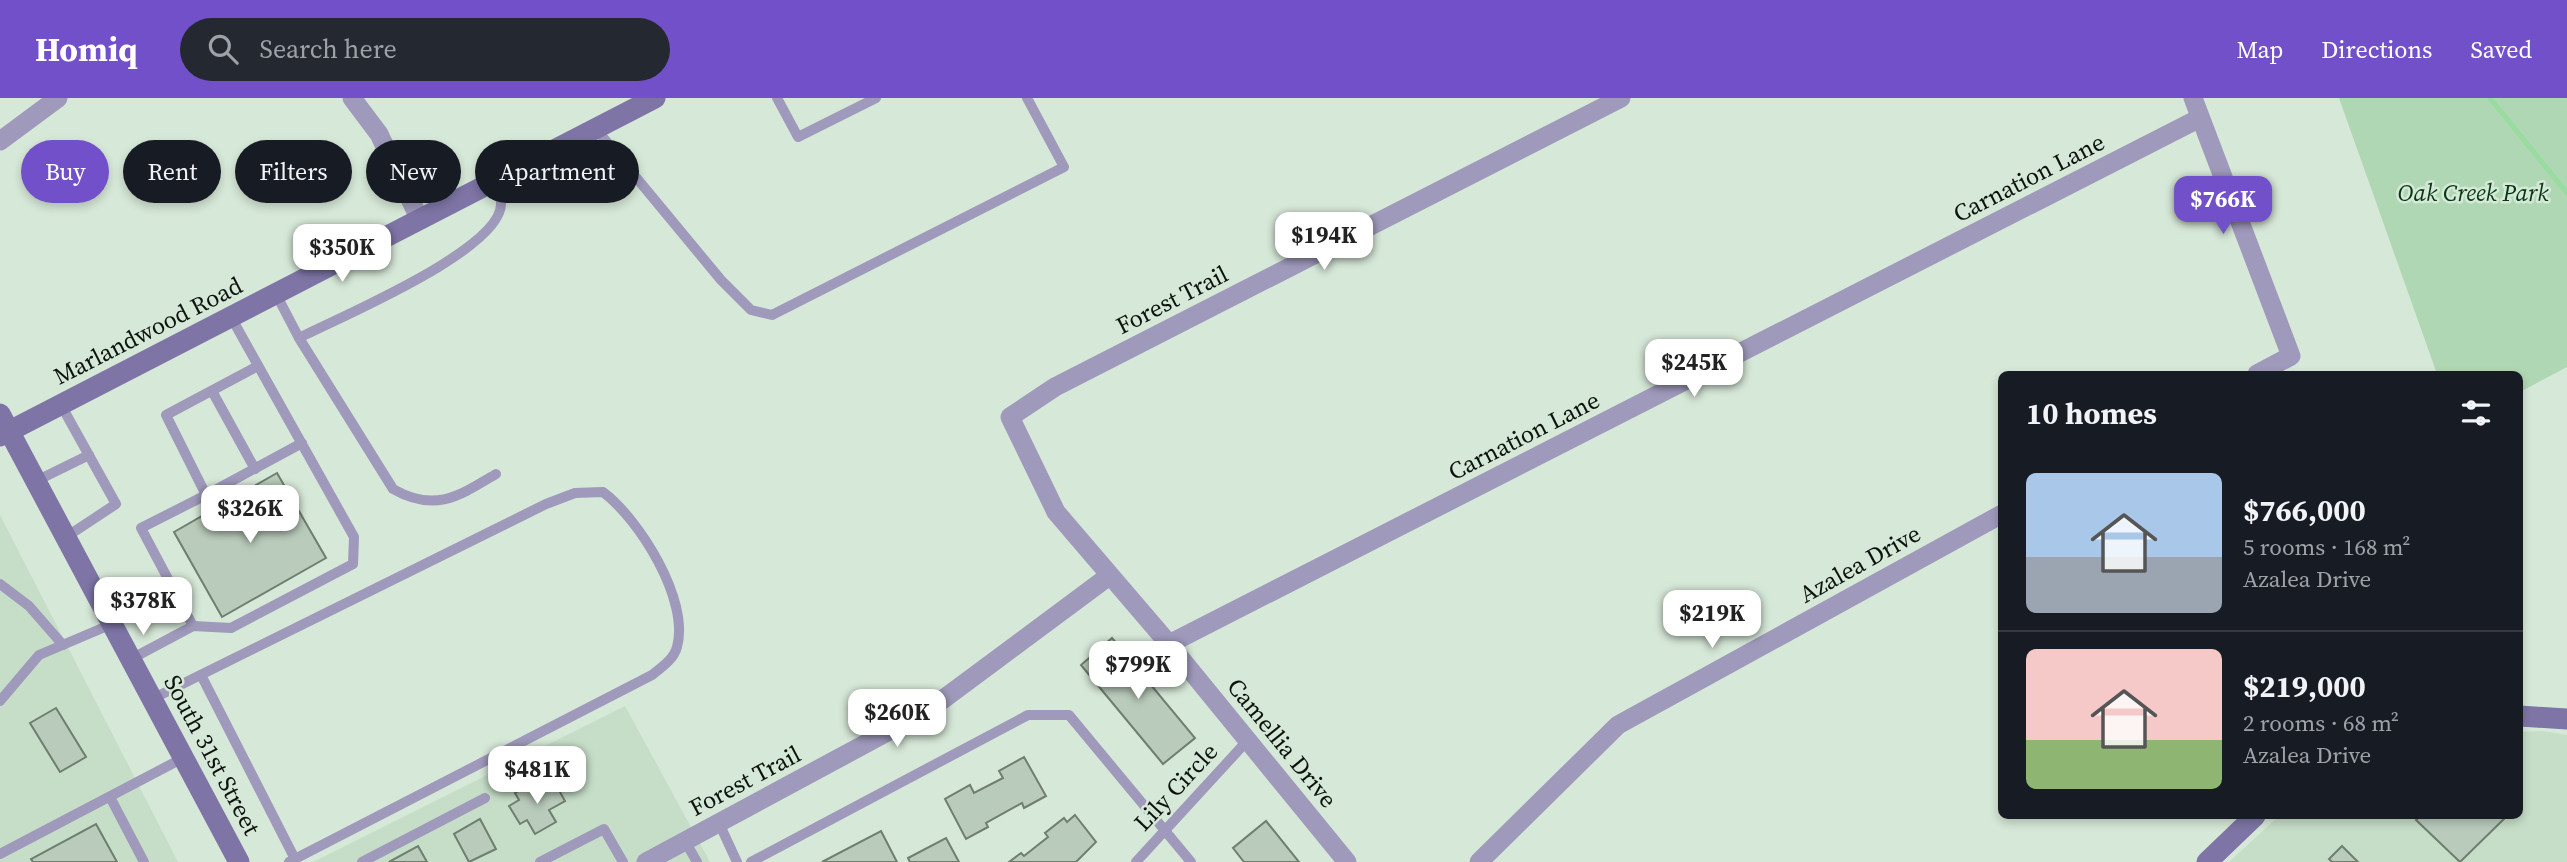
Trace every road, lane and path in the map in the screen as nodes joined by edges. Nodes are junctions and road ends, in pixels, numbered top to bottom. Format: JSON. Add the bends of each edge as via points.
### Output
{"nodes":[{"id":1,"x":58,"y":98,"type":"edge"},
{"id":2,"x":352,"y":98,"type":"edge"},
{"id":3,"x":655,"y":98,"type":"edge"},
{"id":4,"x":777,"y":98,"type":"edge"},
{"id":5,"x":876,"y":98,"type":"edge"},
{"id":6,"x":1027,"y":98,"type":"edge"},
{"id":7,"x":1621,"y":98,"type":"edge"},
{"id":8,"x":2193,"y":98,"type":"edge"},
{"id":9,"x":2200,"y":118,"type":"junction"},
{"id":10,"x":596,"y":128,"type":"junction"},
{"id":11,"x":573,"y":140,"type":"edge"},
{"id":12,"x":0,"y":141,"type":"edge"},
{"id":13,"x":475,"y":191,"type":"edge"},
{"id":14,"x":501,"y":203,"type":"edge"},
{"id":15,"x":420,"y":220,"type":"junction"},
{"id":16,"x":276,"y":294,"type":"junction"},
{"id":17,"x":230,"y":317,"type":"junction"},
{"id":18,"x":299,"y":338,"type":"junction"},
{"id":19,"x":258,"y":366,"type":"junction"},
{"id":20,"x":2263,"y":371,"type":"edge"},
{"id":21,"x":212,"y":391,"type":"junction"},
{"id":22,"x":61,"y":405,"type":"junction"},
{"id":23,"x":1010,"y":417,"type":"joint"},
{"id":24,"x":3,"y":427,"type":"edge"},
{"id":25,"x":302,"y":443,"type":"junction"},
{"id":26,"x":89,"y":456,"type":"junction"},
{"id":27,"x":255,"y":469,"type":"junction"},
{"id":28,"x":496,"y":474,"type":"dead end"},
{"id":29,"x":36,"y":481,"type":"junction"},
{"id":30,"x":206,"y":495,"type":"junction"},
{"id":31,"x":1998,"y":516,"type":"edge"},
{"id":32,"x":66,"y":537,"type":"junction"},
{"id":33,"x":1109,"y":576,"type":"junction"},
{"id":34,"x":0,"y":584,"type":"edge"},
{"id":35,"x":112,"y":624,"type":"junction"},
{"id":36,"x":193,"y":626,"type":"junction"},
{"id":37,"x":1170,"y":644,"type":"junction"},
{"id":38,"x":63,"y":645,"type":"junction"},
{"id":39,"x":131,"y":659,"type":"junction"},
{"id":40,"x":201,"y":675,"type":"junction"},
{"id":41,"x":152,"y":699,"type":"junction"},
{"id":42,"x":0,"y":701,"type":"edge"},
{"id":43,"x":2523,"y":716,"type":"edge"},
{"id":44,"x":2567,"y":719,"type":"edge"},
{"id":45,"x":1247,"y":741,"type":"junction"},
{"id":46,"x":183,"y":758,"type":"junction"},
{"id":47,"x":110,"y":797,"type":"junction"},
{"id":48,"x":485,"y":798,"type":"dead end"},
{"id":49,"x":2252,"y":819,"type":"edge"},
{"id":50,"x":719,"y":823,"type":"junction"},
{"id":51,"x":1164,"y":831,"type":"junction"},
{"id":52,"x":685,"y":841,"type":"junction"},
{"id":53,"x":0,"y":854,"type":"edge"},
{"id":54,"x":292,"y":860,"type":"edge"},
{"id":55,"x":144,"y":862,"type":"edge"},
{"id":56,"x":239,"y":862,"type":"edge"},
{"id":57,"x":362,"y":862,"type":"edge"},
{"id":58,"x":540,"y":862,"type":"edge"},
{"id":59,"x":623,"y":862,"type":"edge"},
{"id":60,"x":646,"y":862,"type":"edge"},
{"id":61,"x":697,"y":862,"type":"edge"},
{"id":62,"x":737,"y":862,"type":"edge"},
{"id":63,"x":751,"y":862,"type":"edge"},
{"id":64,"x":1136,"y":862,"type":"edge"},
{"id":65,"x":1191,"y":862,"type":"edge"},
{"id":66,"x":1347,"y":862,"type":"edge"},
{"id":67,"x":1479,"y":862,"type":"edge"},
{"id":68,"x":2207,"y":862,"type":"edge"}],
"edges":[{"from":1,"to":12,"type":"street"},
{"from":2,"to":15,"type":"street","via":[[379,134]]},
{"from":3,"to":10,"type":"street","name":"Marlandwood Road"},
{"from":4,"to":5,"type":"lane","via":[[799,137]]},
{"from":6,"to":10,"type":"lane","via":[[1064,167],[772,315],[751,310],[720,280]]},
{"from":7,"to":23,"type":"street","name":"Forest Trail","via":[[1055,387]]},
{"from":8,"to":9,"type":"street"},
{"from":9,"to":20,"type":"street","via":[[2291,356]]},
{"from":9,"to":37,"type":"street","name":"Carnation Lane"},
{"from":10,"to":11,"type":"street","name":"Marlandwood Road"},
{"from":13,"to":15,"type":"street","name":"Marlandwood Road"},
{"from":14,"to":18,"type":"lane","via":[[494,223],[463,254]]},
{"from":15,"to":16,"type":"street","name":"Marlandwood Road"},
{"from":16,"to":17,"type":"street","name":"Marlandwood Road"},
{"from":16,"to":18,"type":"lane"},
{"from":17,"to":19,"type":"lane"},
{"from":17,"to":22,"type":"street","name":"Marlandwood Road"},
{"from":18,"to":28,"type":"lane","via":[[393,489],[405,496],[440,502]]},
{"from":19,"to":21,"type":"lane"},
{"from":19,"to":25,"type":"lane"},
{"from":21,"to":27,"type":"lane"},
{"from":21,"to":30,"type":"lane","via":[[166,415]]},
{"from":22,"to":24,"type":"street","name":"Marlandwood Road"},
{"from":22,"to":26,"type":"lane"},
{"from":23,"to":33,"type":"street","name":"Camellia Drive","via":[[1056,512]]},
{"from":24,"to":29,"type":"street","name":"South 31st Street"},
{"from":25,"to":27,"type":"lane"},
{"from":25,"to":36,"type":"lane","via":[[354,537],[353,564],[231,628]]},
{"from":26,"to":29,"type":"lane"},
{"from":26,"to":32,"type":"lane","via":[[116,504]]},
{"from":27,"to":30,"type":"lane"},
{"from":29,"to":32,"type":"street","name":"South 31st Street"},
{"from":30,"to":36,"type":"lane","via":[[141,528]]},
{"from":31,"to":67,"type":"street","name":"Azalea Drive","via":[[1618,725]]},
{"from":32,"to":35,"type":"street","name":"South 31st Street"},
{"from":33,"to":37,"type":"street","name":"Camellia Drive"},
{"from":33,"to":50,"type":"street","name":"Forest Trail","via":[[930,709]]},
{"from":34,"to":38,"type":"lane","via":[[29,606]]},
{"from":35,"to":38,"type":"lane"},
{"from":35,"to":39,"type":"street","name":"South 31st Street"},
{"from":36,"to":39,"type":"lane"},
{"from":37,"to":45,"type":"street","name":"Camellia Drive"},
{"from":38,"to":42,"type":"lane","via":[[39,655]]},
{"from":39,"to":41,"type":"street","name":"South 31st Street"},
{"from":40,"to":41,"type":"lane"},
{"from":40,"to":54,"type":"lane"},
{"from":40,"to":54,"type":"lane","via":[[546,504],[590,491],[603,492],[628,516],[677,600],[677,648],[652,675]]},
{"from":41,"to":46,"type":"street","name":"South 31st Street"},
{"from":43,"to":44,"type":"street"},
{"from":45,"to":51,"type":"lane","name":"Lily Circle"},
{"from":45,"to":66,"type":"street","name":"Camellia Drive"},
{"from":46,"to":47,"type":"lane"},
{"from":46,"to":56,"type":"street","name":"South 31st Street"},
{"from":47,"to":53,"type":"lane"},
{"from":47,"to":55,"type":"lane"},
{"from":48,"to":57,"type":"lane"},
{"from":49,"to":68,"type":"street"},
{"from":50,"to":52,"type":"street","name":"Forest Trail"},
{"from":50,"to":62,"type":"lane"},
{"from":51,"to":63,"type":"lane","via":[[1069,715],[1028,715]]},
{"from":51,"to":64,"type":"lane","name":"Lily Circle"},
{"from":51,"to":65,"type":"lane"},
{"from":52,"to":60,"type":"street","name":"Forest Trail"},
{"from":52,"to":61,"type":"lane"},
{"from":58,"to":59,"type":"lane","via":[[604,829]]}]}
